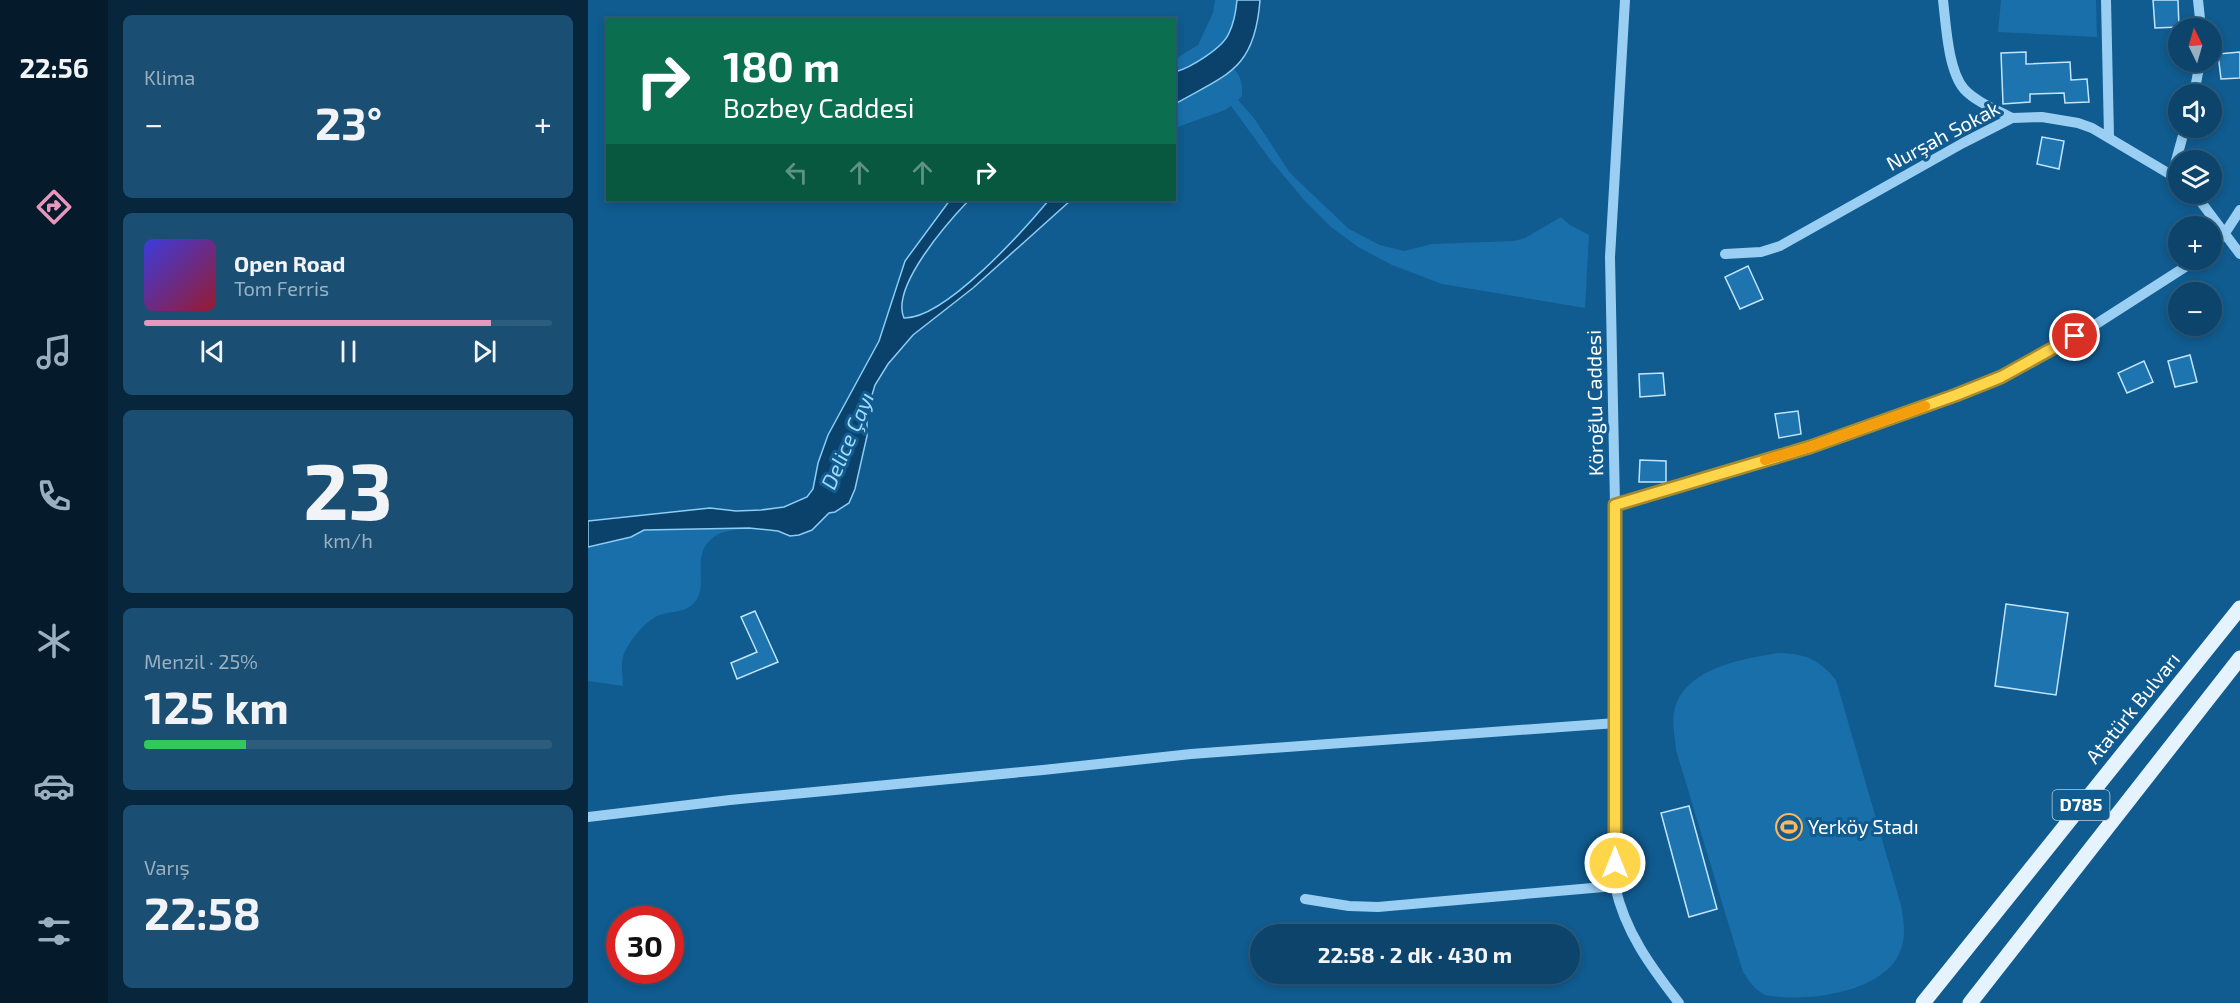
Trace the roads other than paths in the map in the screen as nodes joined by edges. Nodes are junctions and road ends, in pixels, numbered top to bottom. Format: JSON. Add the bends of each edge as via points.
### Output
{"nodes":[{"id":1,"x":1625,"y":0,"type":"edge"},
{"id":2,"x":1943,"y":0,"type":"edge"},
{"id":3,"x":2106,"y":0,"type":"edge"},
{"id":4,"x":2198,"y":0,"type":"edge"},
{"id":5,"x":2199,"y":18,"type":"edge"},
{"id":6,"x":2012,"y":118,"type":"junction"},
{"id":7,"x":2109,"y":136,"type":"junction"},
{"id":8,"x":2168,"y":173,"type":"edge"},
{"id":9,"x":2203,"y":204,"type":"edge"},
{"id":10,"x":2240,"y":210,"type":"edge"},
{"id":11,"x":2225,"y":233,"type":"junction"},
{"id":12,"x":2222,"y":236,"type":"edge"},
{"id":13,"x":1725,"y":254,"type":"dead end"},
{"id":14,"x":2240,"y":254,"type":"edge"},
{"id":15,"x":2180,"y":270,"type":"edge"},
{"id":16,"x":1615,"y":505,"type":"junction"},
{"id":17,"x":2240,"y":608,"type":"edge"},
{"id":18,"x":2240,"y":658,"type":"edge"},
{"id":19,"x":1616,"y":723,"type":"junction"},
{"id":20,"x":588,"y":817,"type":"edge"},
{"id":21,"x":1615,"y":886,"type":"junction"},
{"id":22,"x":1305,"y":899,"type":"dead end"},
{"id":23,"x":1679,"y":1003,"type":"edge"},
{"id":24,"x":1923,"y":1003,"type":"edge"},
{"id":25,"x":1970,"y":1003,"type":"edge"}],
"edges":[{"from":1,"to":16,"type":"street","name":"Köroğlu Caddesi","via":[[1610,257]]},
{"from":2,"to":6,"type":"street","via":[[1959,82],[1973,97]]},
{"from":3,"to":7,"type":"street"},
{"from":4,"to":5,"type":"street"},
{"from":6,"to":7,"type":"street","name":"Nurşah Sokak","via":[[2064,120]]},
{"from":6,"to":13,"type":"street","name":"Nurşah Sokak","via":[[1780,246],[1761,252]]},
{"from":7,"to":8,"type":"street","name":"Nurşah Sokak"},
{"from":9,"to":11,"type":"street"},
{"from":10,"to":11,"type":"street"},
{"from":11,"to":12,"type":"street"},
{"from":11,"to":14,"type":"street"},
{"from":15,"to":16,"type":"street","via":[[2090,328],[2001,377],[1810,447]]},
{"from":16,"to":19,"type":"street","name":"Köroğlu Caddesi"},
{"from":17,"to":24,"type":"main road","name":"Atatürk Bulvarı","number":"D785"},
{"from":18,"to":25,"type":"main road","number":"D785"},
{"from":19,"to":20,"type":"street","via":[[1191,754]]},
{"from":19,"to":21,"type":"street","name":"Köroğlu Caddesi"},
{"from":21,"to":22,"type":"street","via":[[1378,907]]},
{"from":21,"to":23,"type":"street","name":"Köroğlu Caddesi","via":[[1628,929]]}]}
